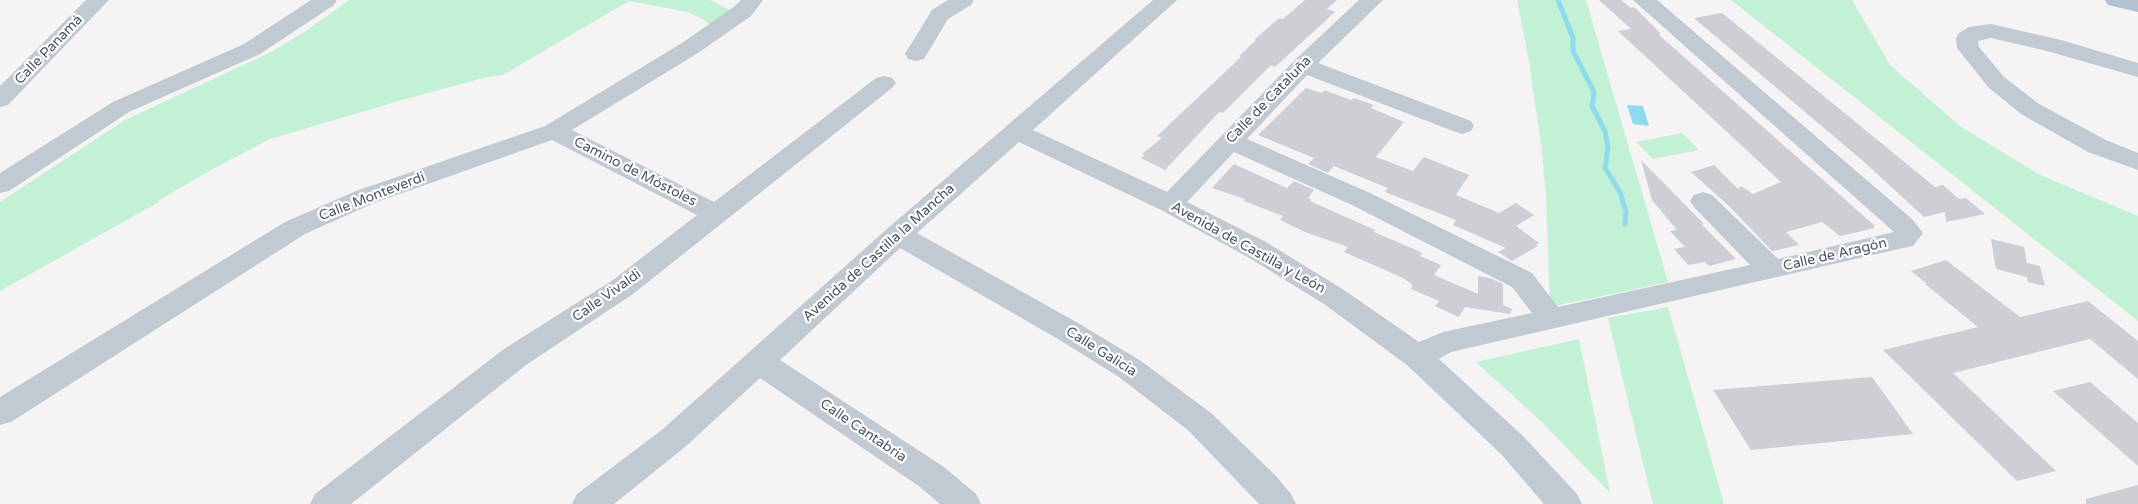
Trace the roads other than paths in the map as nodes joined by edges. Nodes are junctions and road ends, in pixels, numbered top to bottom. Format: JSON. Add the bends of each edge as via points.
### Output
{"nodes":[{"id":1,"x":98,"y":0,"type":"edge"},
{"id":2,"x":326,"y":0,"type":"edge"},
{"id":3,"x":752,"y":0,"type":"edge"},
{"id":4,"x":962,"y":0,"type":"edge"},
{"id":5,"x":1166,"y":0,"type":"edge"},
{"id":6,"x":1372,"y":0,"type":"edge"},
{"id":7,"x":1644,"y":0,"type":"edge"},
{"id":8,"x":2116,"y":0,"type":"edge"},
{"id":9,"x":2138,"y":6,"type":"edge"},
{"id":10,"x":916,"y":54,"type":"dead end"},
{"id":11,"x":1303,"y":65,"type":"junction"},
{"id":12,"x":2138,"y":70,"type":"edge"},
{"id":13,"x":884,"y":84,"type":"dead end"},
{"id":14,"x":0,"y":100,"type":"edge"},
{"id":15,"x":1462,"y":126,"type":"dead end"},
{"id":16,"x":554,"y":131,"type":"junction"},
{"id":17,"x":1016,"y":131,"type":"junction"},
{"id":18,"x":1230,"y":141,"type":"junction"},
{"id":19,"x":2138,"y":162,"type":"edge"},
{"id":20,"x":0,"y":186,"type":"edge"},
{"id":21,"x":1703,"y":201,"type":"dead end"},
{"id":22,"x":1170,"y":204,"type":"junction"},
{"id":23,"x":716,"y":214,"type":"junction"},
{"id":24,"x":898,"y":235,"type":"junction"},
{"id":25,"x":1772,"y":270,"type":"junction"},
{"id":26,"x":1544,"y":308,"type":"dead end"},
{"id":27,"x":1418,"y":357,"type":"junction"},
{"id":28,"x":760,"y":362,"type":"junction"},
{"id":29,"x":0,"y":413,"type":"edge"},
{"id":30,"x":327,"y":504,"type":"edge"},
{"id":31,"x":589,"y":504,"type":"edge"},
{"id":32,"x":964,"y":504,"type":"edge"},
{"id":33,"x":1279,"y":504,"type":"edge"},
{"id":34,"x":1565,"y":504,"type":"edge"}],
"edges":[{"from":1,"to":14,"type":"street","name":"Calle Panamá"},
{"from":2,"to":20,"type":"street","via":[[252,49],[121,107]]},
{"from":3,"to":16,"type":"street","name":"Calle Monteverdi","via":[[742,11],[690,48]]},
{"from":4,"to":10,"type":"street","via":[[940,15]]},
{"from":5,"to":17,"type":"street","name":"Avenida de Castilla la Mancha"},
{"from":6,"to":11,"type":"street","name":"Calle de Cataluña"},
{"from":7,"to":25,"type":"street","name":"Calle de Aragón","via":[[1903,225],[1909,234],[1904,239]]},
{"from":8,"to":9,"type":"main road"},
{"from":11,"to":15,"type":"street"},
{"from":11,"to":18,"type":"street","name":"Calle de Cataluña"},
{"from":12,"to":19,"type":"street","via":[[1991,31],[1977,32],[1967,38],[1968,48],[1996,82],[2030,108],[2097,146]]},
{"from":13,"to":23,"type":"street","name":"Calle Vivaldi"},
{"from":16,"to":23,"type":"street","name":"Camino de Móstoles"},
{"from":16,"to":29,"type":"street","name":"Calle Monteverdi","via":[[365,196],[294,228]]},
{"from":17,"to":22,"type":"street","name":"Avenida de Castilla y León"},
{"from":17,"to":24,"type":"street","name":"Avenida de Castilla la Mancha"},
{"from":18,"to":22,"type":"street","name":"Calle de Cataluña"},
{"from":18,"to":26,"type":"street","via":[[1361,199],[1522,280]]},
{"from":21,"to":25,"type":"street"},
{"from":22,"to":27,"type":"street","name":"Avenida de Castilla y León","via":[[1334,297]]},
{"from":23,"to":30,"type":"street","name":"Calle Vivaldi","via":[[623,288],[515,357]]},
{"from":24,"to":28,"type":"street","name":"Avenida de Castilla la Mancha"},
{"from":24,"to":33,"type":"street","name":"Calle Galicia","via":[[1130,369],[1200,422]]},
{"from":25,"to":27,"type":"street","name":"Calle de Aragón","via":[[1443,343]]},
{"from":27,"to":34,"type":"street","name":"Avenida de Castilla y León","via":[[1512,445]]},
{"from":28,"to":31,"type":"street","name":"Avenida de Castilla la Mancha","via":[[674,438]]},
{"from":28,"to":32,"type":"street","name":"Calle Cantabria","via":[[932,478]]}]}
